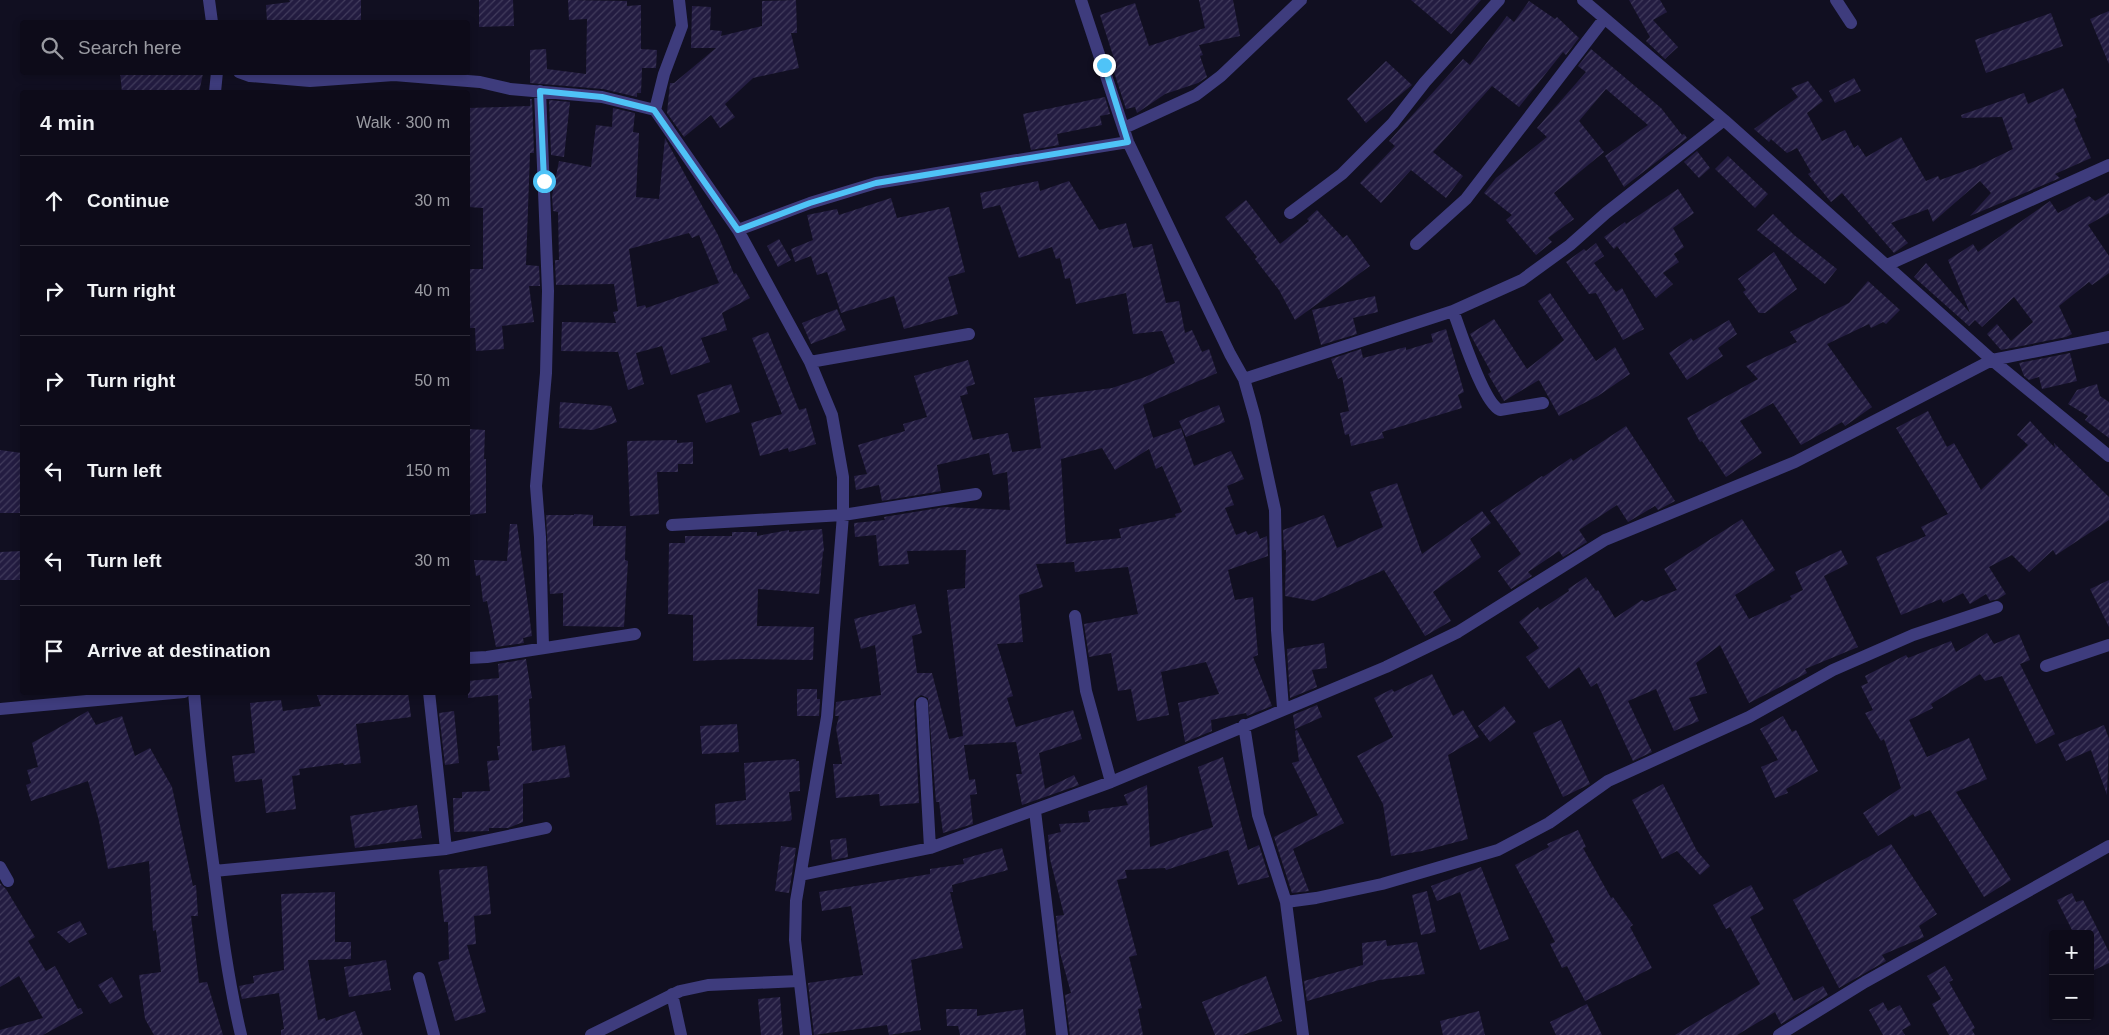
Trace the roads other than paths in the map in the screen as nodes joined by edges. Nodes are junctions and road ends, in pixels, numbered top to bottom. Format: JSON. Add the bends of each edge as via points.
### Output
{"nodes":[{"id":1,"x":209,"y":0,"type":"edge"},
{"id":2,"x":679,"y":0,"type":"edge"},
{"id":3,"x":1081,"y":0,"type":"edge"},
{"id":4,"x":1301,"y":0,"type":"edge"},
{"id":5,"x":1499,"y":0,"type":"edge"},
{"id":6,"x":1583,"y":0,"type":"edge"},
{"id":7,"x":1836,"y":0,"type":"edge"},
{"id":8,"x":1604,"y":19,"type":"junction"},
{"id":9,"x":212,"y":20,"type":"edge"},
{"id":10,"x":1851,"y":23,"type":"dead end"},
{"id":11,"x":217,"y":75,"type":"edge"},
{"id":12,"x":247,"y":75,"type":"edge"},
{"id":13,"x":394,"y":75,"type":"edge"},
{"id":14,"x":394,"y":75,"type":"edge"},
{"id":15,"x":215,"y":90,"type":"edge"},
{"id":16,"x":540,"y":91,"type":"junction"},
{"id":17,"x":654,"y":110,"type":"junction"},
{"id":18,"x":1724,"y":120,"type":"junction"},
{"id":19,"x":1124,"y":128,"type":"junction"},
{"id":20,"x":1128,"y":142,"type":"junction"},
{"id":21,"x":2109,"y":165,"type":"edge"},
{"id":22,"x":1290,"y":213,"type":"dead end"},
{"id":23,"x":738,"y":230,"type":"junction"},
{"id":24,"x":1416,"y":244,"type":"dead end"},
{"id":25,"x":1887,"y":265,"type":"junction"},
{"id":26,"x":1453,"y":311,"type":"junction"},
{"id":27,"x":969,"y":334,"type":"dead end"},
{"id":28,"x":2109,"y":337,"type":"edge"},
{"id":29,"x":1992,"y":360,"type":"junction"},
{"id":30,"x":810,"y":362,"type":"junction"},
{"id":31,"x":1244,"y":379,"type":"junction"},
{"id":32,"x":1543,"y":403,"type":"dead end"},
{"id":33,"x":2109,"y":456,"type":"edge"},
{"id":34,"x":976,"y":494,"type":"dead end"},
{"id":35,"x":843,"y":515,"type":"junction"},
{"id":36,"x":672,"y":525,"type":"dead end"},
{"id":37,"x":1997,"y":607,"type":"dead end"},
{"id":38,"x":1075,"y":616,"type":"dead end"},
{"id":39,"x":635,"y":634,"type":"dead end"},
{"id":40,"x":2109,"y":646,"type":"edge"},
{"id":41,"x":543,"y":647,"type":"junction"},
{"id":42,"x":470,"y":658,"type":"edge"},
{"id":43,"x":2046,"y":666,"type":"dead end"},
{"id":44,"x":111,"y":695,"type":"edge"},
{"id":45,"x":194,"y":695,"type":"edge"},
{"id":46,"x":429,"y":695,"type":"edge"},
{"id":47,"x":922,"y":703,"type":"dead end"},
{"id":48,"x":1283,"y":708,"type":"junction"},
{"id":49,"x":0,"y":709,"type":"edge"},
{"id":50,"x":1244,"y":725,"type":"junction"},
{"id":51,"x":1111,"y":782,"type":"junction"},
{"id":52,"x":1035,"y":811,"type":"junction"},
{"id":53,"x":546,"y":828,"type":"dead end"},
{"id":54,"x":2109,"y":846,"type":"edge"},
{"id":55,"x":930,"y":848,"type":"junction"},
{"id":56,"x":446,"y":849,"type":"junction"},
{"id":57,"x":0,"y":867,"type":"edge"},
{"id":58,"x":214,"y":871,"type":"junction"},
{"id":59,"x":801,"y":875,"type":"junction"},
{"id":60,"x":8,"y":881,"type":"dead end"},
{"id":61,"x":1286,"y":902,"type":"junction"},
{"id":62,"x":419,"y":978,"type":"dead end"},
{"id":63,"x":798,"y":981,"type":"junction"},
{"id":64,"x":672,"y":994,"type":"junction"},
{"id":65,"x":241,"y":1035,"type":"edge"},
{"id":66,"x":434,"y":1035,"type":"edge"},
{"id":67,"x":591,"y":1035,"type":"edge"},
{"id":68,"x":681,"y":1035,"type":"edge"},
{"id":69,"x":806,"y":1035,"type":"edge"},
{"id":70,"x":1062,"y":1035,"type":"edge"},
{"id":71,"x":1303,"y":1035,"type":"edge"},
{"id":72,"x":1779,"y":1035,"type":"edge"}],
"edges":[{"from":1,"to":9,"type":"street"},
{"from":2,"to":17,"type":"street","via":[[682,26]]},
{"from":3,"to":19,"type":"street"},
{"from":4,"to":19,"type":"street","via":[[1221,76],[1196,95]]},
{"from":5,"to":22,"type":"street","via":[[1425,82],[1393,123],[1342,174]]},
{"from":6,"to":8,"type":"street"},
{"from":7,"to":10,"type":"street"},
{"from":8,"to":18,"type":"street"},
{"from":8,"to":24,"type":"street","via":[[1466,199]]},
{"from":11,"to":15,"type":"street"},
{"from":12,"to":13,"type":"street","via":[[310,81]]},
{"from":14,"to":16,"type":"street"},
{"from":16,"to":17,"type":"street","via":[[602,97]]},
{"from":16,"to":41,"type":"street","via":[[548,291],[546,372],[536,486]]},
{"from":17,"to":23,"type":"street"},
{"from":18,"to":25,"type":"street"},
{"from":18,"to":26,"type":"street","via":[[1522,280]]},
{"from":19,"to":20,"type":"street"},
{"from":20,"to":23,"type":"street","via":[[876,183]]},
{"from":20,"to":31,"type":"street"},
{"from":21,"to":25,"type":"street"},
{"from":23,"to":30,"type":"street"},
{"from":25,"to":29,"type":"street"},
{"from":26,"to":31,"type":"street"},
{"from":26,"to":32,"type":"street","via":[[1494,408],[1500,410]]},
{"from":27,"to":30,"type":"street"},
{"from":28,"to":29,"type":"street"},
{"from":29,"to":33,"type":"street"},
{"from":29,"to":48,"type":"street","via":[[1795,462],[1605,540],[1458,632],[1386,667]]},
{"from":30,"to":35,"type":"street","via":[[832,416],[844,477]]},
{"from":31,"to":48,"type":"street","via":[[1256,418],[1275,510],[1276,630]]},
{"from":34,"to":35,"type":"street"},
{"from":35,"to":36,"type":"street"},
{"from":35,"to":59,"type":"street","via":[[827,717]]},
{"from":37,"to":61,"type":"street","via":[[1913,635],[1833,670],[1749,717],[1608,781],[1549,823],[1498,850],[1382,884]]},
{"from":38,"to":51,"type":"street","via":[[1086,691]]},
{"from":39,"to":41,"type":"street"},
{"from":40,"to":43,"type":"street"},
{"from":41,"to":42,"type":"street"},
{"from":44,"to":49,"type":"street"},
{"from":45,"to":58,"type":"street","via":[[200,773]]},
{"from":46,"to":56,"type":"street"},
{"from":47,"to":55,"type":"street"},
{"from":48,"to":50,"type":"street"},
{"from":50,"to":51,"type":"street"},
{"from":50,"to":61,"type":"street","via":[[1258,815]]},
{"from":51,"to":52,"type":"street"},
{"from":52,"to":55,"type":"street"},
{"from":52,"to":70,"type":"street"},
{"from":53,"to":56,"type":"street"},
{"from":54,"to":72,"type":"street","via":[[1865,982]]},
{"from":55,"to":59,"type":"street"},
{"from":56,"to":58,"type":"street"},
{"from":57,"to":60,"type":"street"},
{"from":58,"to":65,"type":"street","via":[[231,994]]},
{"from":59,"to":63,"type":"street","via":[[796,902]]},
{"from":61,"to":71,"type":"street"},
{"from":62,"to":66,"type":"street"},
{"from":63,"to":64,"type":"street","via":[[708,985]]},
{"from":63,"to":69,"type":"street"},
{"from":64,"to":67,"type":"street"},
{"from":64,"to":68,"type":"street"}]}
